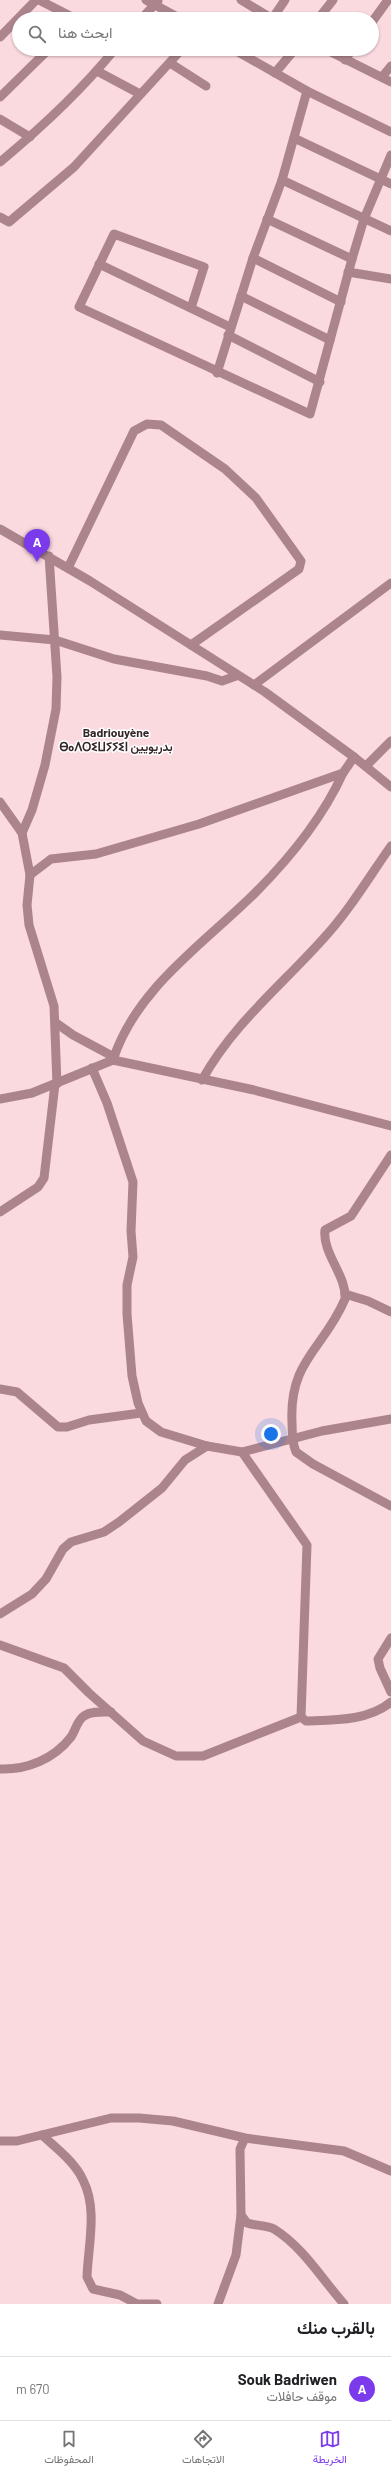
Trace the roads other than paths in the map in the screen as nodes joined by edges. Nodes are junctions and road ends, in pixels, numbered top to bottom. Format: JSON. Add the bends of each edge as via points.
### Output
{"nodes":[{"id":1,"x":36,"y":0,"type":"edge"},
{"id":2,"x":39,"y":0,"type":"edge"},
{"id":3,"x":146,"y":0,"type":"edge"},
{"id":4,"x":241,"y":0,"type":"edge"},
{"id":5,"x":285,"y":0,"type":"edge"},
{"id":6,"x":333,"y":0,"type":"edge"},
{"id":7,"x":388,"y":0,"type":"edge"},
{"id":8,"x":157,"y":2,"type":"edge"},
{"id":9,"x":24,"y":12,"type":"edge"},
{"id":10,"x":62,"y":12,"type":"edge"},
{"id":11,"x":148,"y":12,"type":"edge"},
{"id":12,"x":171,"y":12,"type":"edge"},
{"id":13,"x":261,"y":12,"type":"edge"},
{"id":14,"x":277,"y":12,"type":"edge"},
{"id":15,"x":324,"y":12,"type":"edge"},
{"id":16,"x":379,"y":12,"type":"edge"},
{"id":17,"x":12,"y":25,"type":"edge"},
{"id":18,"x":0,"y":37,"type":"edge"},
{"id":19,"x":43,"y":56,"type":"edge"},
{"id":20,"x":108,"y":56,"type":"edge"},
{"id":21,"x":176,"y":56,"type":"edge"},
{"id":22,"x":245,"y":56,"type":"edge"},
{"id":23,"x":289,"y":56,"type":"edge"},
{"id":24,"x":338,"y":56,"type":"edge"},
{"id":25,"x":348,"y":56,"type":"edge"},
{"id":26,"x":345,"y":60,"type":"junction"},
{"id":27,"x":170,"y":63,"type":"junction"},
{"id":28,"x":391,"y":66,"type":"edge"},
{"id":29,"x":97,"y":70,"type":"junction"},
{"id":30,"x":275,"y":74,"type":"junction"},
{"id":31,"x":382,"y":77,"type":"junction"},
{"id":32,"x":391,"y":82,"type":"edge"},
{"id":33,"x":206,"y":86,"type":"dead end"},
{"id":34,"x":307,"y":91,"type":"junction"},
{"id":35,"x":140,"y":94,"type":"junction"},
{"id":36,"x":0,"y":98,"type":"edge"},
{"id":37,"x":0,"y":120,"type":"edge"},
{"id":38,"x":391,"y":132,"type":"edge"},
{"id":39,"x":30,"y":137,"type":"junction"},
{"id":40,"x":294,"y":138,"type":"junction"},
{"id":41,"x":391,"y":155,"type":"edge"},
{"id":42,"x":0,"y":162,"type":"edge"},
{"id":43,"x":381,"y":179,"type":"junction"},
{"id":44,"x":282,"y":180,"type":"junction"},
{"id":45,"x":391,"y":184,"type":"edge"},
{"id":46,"x":0,"y":217,"type":"edge"},
{"id":47,"x":267,"y":219,"type":"junction"},
{"id":48,"x":364,"y":219,"type":"junction"},
{"id":49,"x":391,"y":231,"type":"edge"},
{"id":50,"x":253,"y":258,"type":"junction"},
{"id":51,"x":352,"y":260,"type":"junction"},
{"id":52,"x":99,"y":264,"type":"junction"},
{"id":53,"x":348,"y":272,"type":"junction"},
{"id":54,"x":391,"y":279,"type":"edge"},
{"id":55,"x":241,"y":296,"type":"junction"},
{"id":56,"x":341,"y":302,"type":"junction"},
{"id":57,"x":191,"y":308,"type":"junction"},
{"id":58,"x":229,"y":331,"type":"junction"},
{"id":59,"x":330,"y":340,"type":"junction"},
{"id":60,"x":217,"y":373,"type":"junction"},
{"id":61,"x":320,"y":382,"type":"junction"},
{"id":62,"x":0,"y":529,"type":"edge"},
{"id":63,"x":49,"y":556,"type":"junction"},
{"id":64,"x":68,"y":568,"type":"junction"},
{"id":65,"x":391,"y":583,"type":"edge"},
{"id":66,"x":0,"y":635,"type":"edge"},
{"id":67,"x":55,"y":640,"type":"junction"},
{"id":68,"x":191,"y":645,"type":"junction"},
{"id":69,"x":236,"y":676,"type":"junction"},
{"id":70,"x":254,"y":685,"type":"junction"},
{"id":71,"x":391,"y":741,"type":"edge"},
{"id":72,"x":354,"y":757,"type":"junction"},
{"id":73,"x":366,"y":766,"type":"junction"},
{"id":74,"x":343,"y":773,"type":"junction"},
{"id":75,"x":391,"y":787,"type":"edge"},
{"id":76,"x":0,"y":802,"type":"edge"},
{"id":77,"x":22,"y":833,"type":"junction"},
{"id":78,"x":391,"y":846,"type":"edge"},
{"id":79,"x":30,"y":875,"type":"junction"},
{"id":80,"x":56,"y":1023,"type":"junction"},
{"id":81,"x":114,"y":1058,"type":"junction"},
{"id":82,"x":92,"y":1068,"type":"junction"},
{"id":83,"x":202,"y":1080,"type":"junction"},
{"id":84,"x":56,"y":1084,"type":"junction"},
{"id":85,"x":0,"y":1099,"type":"edge"},
{"id":86,"x":391,"y":1126,"type":"edge"},
{"id":87,"x":391,"y":1155,"type":"edge"},
{"id":88,"x":0,"y":1212,"type":"edge"},
{"id":89,"x":345,"y":1294,"type":"junction"},
{"id":90,"x":391,"y":1312,"type":"edge"},
{"id":91,"x":0,"y":1389,"type":"edge"},
{"id":92,"x":141,"y":1413,"type":"junction"},
{"id":93,"x":391,"y":1419,"type":"edge"},
{"id":94,"x":293,"y":1438,"type":"junction"},
{"id":95,"x":207,"y":1446,"type":"junction"},
{"id":96,"x":242,"y":1452,"type":"junction"},
{"id":97,"x":391,"y":1506,"type":"edge"},
{"id":98,"x":0,"y":1614,"type":"edge"},
{"id":99,"x":391,"y":1638,"type":"edge"},
{"id":100,"x":0,"y":1645,"type":"edge"},
{"id":101,"x":391,"y":1692,"type":"edge"},
{"id":102,"x":391,"y":1702,"type":"edge"},
{"id":103,"x":111,"y":1712,"type":"junction"},
{"id":104,"x":301,"y":1718,"type":"junction"},
{"id":105,"x":0,"y":1769,"type":"edge"},
{"id":106,"x":42,"y":2135,"type":"junction"},
{"id":107,"x":245,"y":2138,"type":"junction"},
{"id":108,"x":0,"y":2141,"type":"edge"},
{"id":109,"x":391,"y":2172,"type":"edge"},
{"id":110,"x":241,"y":2215,"type":"junction"},
{"id":111,"x":157,"y":2304,"type":"edge"},
{"id":112,"x":218,"y":2304,"type":"edge"},
{"id":113,"x":344,"y":2304,"type":"edge"}],
"edges":[{"from":1,"to":9,"type":"street"},
{"from":2,"to":10,"type":"street"},
{"from":3,"to":8,"type":"street"},
{"from":4,"to":13,"type":"street"},
{"from":5,"to":14,"type":"street"},
{"from":6,"to":15,"type":"street"},
{"from":7,"to":16,"type":"street"},
{"from":8,"to":11,"type":"street"},
{"from":8,"to":12,"type":"street"},
{"from":17,"to":18,"type":"street"},
{"from":19,"to":36,"type":"street"},
{"from":20,"to":29,"type":"street"},
{"from":21,"to":27,"type":"street"},
{"from":22,"to":30,"type":"street"},
{"from":23,"to":30,"type":"street"},
{"from":24,"to":26,"type":"street"},
{"from":25,"to":26,"type":"street"},
{"from":26,"to":31,"type":"street"},
{"from":27,"to":33,"type":"street"},
{"from":27,"to":35,"type":"street"},
{"from":28,"to":31,"type":"street"},
{"from":29,"to":35,"type":"street"},
{"from":29,"to":39,"type":"street"},
{"from":30,"to":34,"type":"street"},
{"from":31,"to":32,"type":"street"},
{"from":34,"to":38,"type":"street"},
{"from":34,"to":40,"type":"street"},
{"from":35,"to":46,"type":"street","via":[[74,167],[9,222]]},
{"from":37,"to":39,"type":"street"},
{"from":39,"to":42,"type":"street"},
{"from":40,"to":43,"type":"street"},
{"from":40,"to":44,"type":"street"},
{"from":41,"to":43,"type":"street"},
{"from":43,"to":45,"type":"street"},
{"from":43,"to":48,"type":"street"},
{"from":44,"to":47,"type":"street"},
{"from":44,"to":48,"type":"street"},
{"from":47,"to":50,"type":"street"},
{"from":47,"to":51,"type":"street"},
{"from":48,"to":49,"type":"street"},
{"from":48,"to":51,"type":"street"},
{"from":50,"to":55,"type":"street"},
{"from":50,"to":56,"type":"street"},
{"from":51,"to":53,"type":"street"},
{"from":52,"to":57,"type":"street"},
{"from":52,"to":57,"type":"street","via":[[114,234],[204,267]]},
{"from":52,"to":60,"type":"street","via":[[79,307]]},
{"from":53,"to":54,"type":"street"},
{"from":53,"to":56,"type":"street"},
{"from":55,"to":58,"type":"street"},
{"from":55,"to":59,"type":"street"},
{"from":56,"to":59,"type":"street"},
{"from":57,"to":58,"type":"street"},
{"from":58,"to":60,"type":"street"},
{"from":58,"to":61,"type":"street"},
{"from":59,"to":61,"type":"street"},
{"from":60,"to":61,"type":"street","via":[[310,414]]},
{"from":62,"to":63,"type":"street"},
{"from":63,"to":64,"type":"street"},
{"from":63,"to":67,"type":"street"},
{"from":64,"to":68,"type":"street"},
{"from":64,"to":68,"type":"street","via":[[134,431],[146,424],[161,425],[225,469],[256,498],[301,561],[299,568]]},
{"from":65,"to":70,"type":"street"},
{"from":66,"to":67,"type":"street"},
{"from":67,"to":69,"type":"street","via":[[114,659],[222,681]]},
{"from":67,"to":77,"type":"street","via":[[56,703],[52,738],[32,810]]},
{"from":68,"to":69,"type":"street"},
{"from":69,"to":70,"type":"street"},
{"from":70,"to":72,"type":"street"},
{"from":71,"to":73,"type":"street"},
{"from":72,"to":73,"type":"street"},
{"from":72,"to":74,"type":"street"},
{"from":73,"to":75,"type":"street"},
{"from":74,"to":79,"type":"street","via":[[199,824],[96,854],[51,859]]},
{"from":74,"to":81,"type":"street","via":[[322,812],[287,858],[256,892],[183,960],[148,997],[130,1022]]},
{"from":76,"to":77,"type":"street"},
{"from":77,"to":79,"type":"street"},
{"from":78,"to":83,"type":"street","via":[[338,922],[254,1009],[215,1057]]},
{"from":79,"to":80,"type":"street","via":[[27,905],[29,925],[49,986]]},
{"from":80,"to":81,"type":"street"},
{"from":80,"to":84,"type":"street"},
{"from":81,"to":82,"type":"street"},
{"from":81,"to":83,"type":"street"},
{"from":82,"to":84,"type":"street"},
{"from":82,"to":92,"type":"street","via":[[107,1103],[133,1182],[133,1257],[126,1286],[132,1376]]},
{"from":83,"to":86,"type":"street","via":[[254,1090]]},
{"from":84,"to":85,"type":"street","via":[[32,1093]]},
{"from":84,"to":88,"type":"street","via":[[44,1178],[38,1187]]},
{"from":87,"to":89,"type":"street","via":[[351,1216],[325,1230]]},
{"from":89,"to":90,"type":"street"},
{"from":89,"to":94,"type":"street","via":[[339,1310],[298,1373],[292,1403]]},
{"from":91,"to":92,"type":"street","via":[[17,1392],[58,1426],[67,1427],[89,1420]]},
{"from":92,"to":95,"type":"street","via":[[151,1427],[161,1432]]},
{"from":93,"to":94,"type":"street"},
{"from":94,"to":96,"type":"street"},
{"from":94,"to":97,"type":"street","via":[[294,1448],[301,1456]]},
{"from":95,"to":96,"type":"street"},
{"from":95,"to":98,"type":"street","via":[[185,1460],[158,1492],[119,1522],[104,1532],[71,1542],[63,1549],[46,1579],[32,1594]]},
{"from":96,"to":104,"type":"street","via":[[307,1545]]},
{"from":99,"to":101,"type":"street","via":[[378,1659]]},
{"from":100,"to":103,"type":"street","via":[[64,1668]]},
{"from":102,"to":104,"type":"street","via":[[371,1713],[351,1718],[306,1721]]},
{"from":103,"to":104,"type":"street","via":[[143,1741],[170,1754],[189,1757],[214,1752]]},
{"from":103,"to":105,"type":"street","via":[[91,1712],[84,1715],[69,1739],[44,1760],[33,1765]]},
{"from":106,"to":107,"type":"street","via":[[111,2118],[139,2118],[173,2121]]},
{"from":106,"to":108,"type":"street","via":[[17,2141]]},
{"from":106,"to":111,"type":"street","via":[[76,2168],[87,2189],[90,2204],[87,2277],[90,2286],[93,2289],[120,2295],[137,2304]]},
{"from":107,"to":109,"type":"street","via":[[344,2151]]},
{"from":107,"to":110,"type":"street","via":[[240,2149]]},
{"from":110,"to":112,"type":"street","via":[[236,2255]]},
{"from":110,"to":113,"type":"street","via":[[247,2223],[267,2226],[284,2237],[306,2257]]}]}
